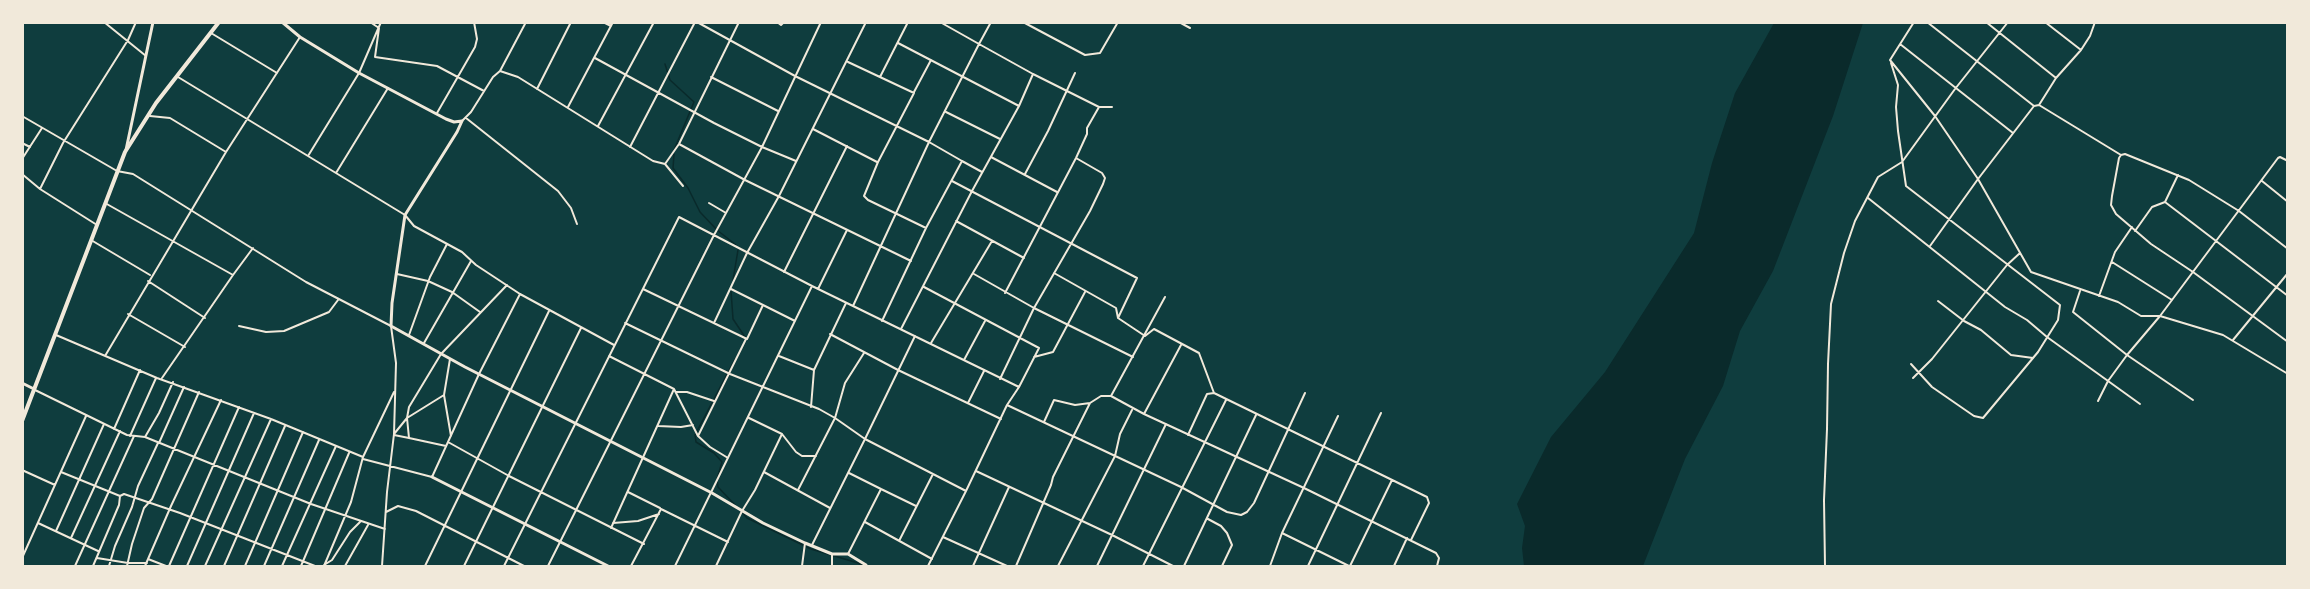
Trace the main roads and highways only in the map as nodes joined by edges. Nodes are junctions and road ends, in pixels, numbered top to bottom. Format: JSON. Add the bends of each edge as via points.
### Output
{"nodes":[{"id":1,"x":153,"y":22,"type":"edge"},
{"id":2,"x":219,"y":22,"type":"edge"},
{"id":3,"x":282,"y":22,"type":"edge"},
{"id":4,"x":125,"y":152,"type":"junction"},
{"id":5,"x":22,"y":383,"type":"edge"},
{"id":6,"x":34,"y":389,"type":"junction"},
{"id":7,"x":22,"y":421,"type":"edge"},
{"id":8,"x":432,"y":477,"type":"road end"},
{"id":9,"x":867,"y":566,"type":"edge"},
{"id":10,"x":608,"y":567,"type":"edge"}],
"edges":[{"from":1,"to":4,"type":"main road"},
{"from":2,"to":4,"type":"highway","via":[[147,116]]},
{"from":3,"to":9,"type":"main road","via":[[359,73],[451,121],[462,121],[405,215],[391,326],[805,543],[832,554],[848,554]]},
{"from":4,"to":6,"type":"highway"},
{"from":5,"to":6,"type":"main road"},
{"from":6,"to":7,"type":"highway"},
{"from":8,"to":10,"type":"main road"}]}
